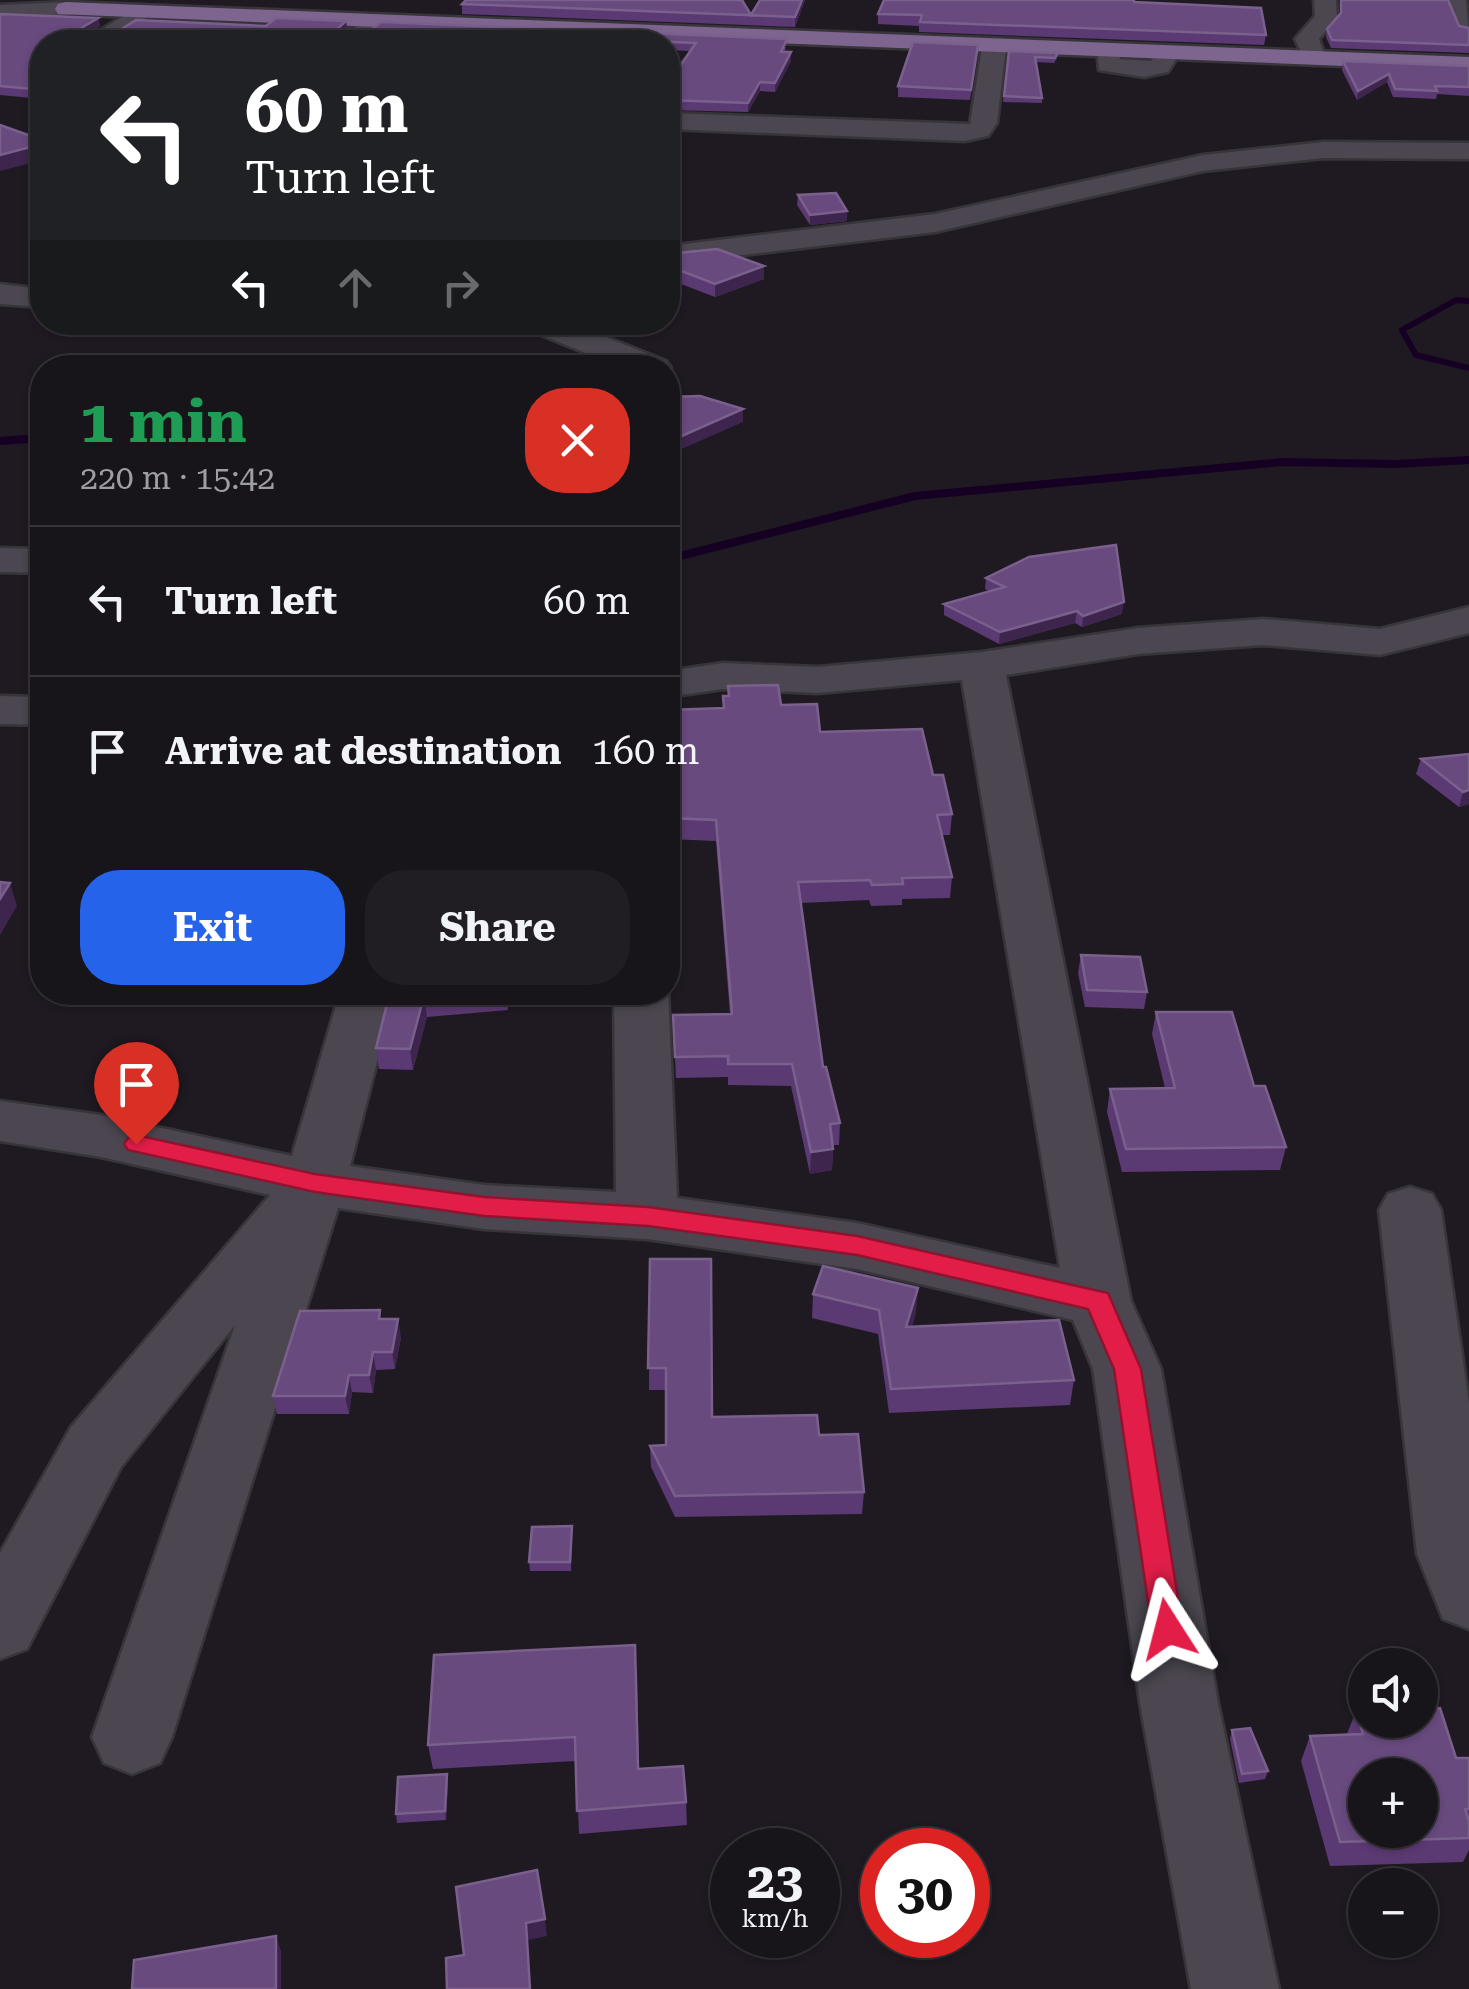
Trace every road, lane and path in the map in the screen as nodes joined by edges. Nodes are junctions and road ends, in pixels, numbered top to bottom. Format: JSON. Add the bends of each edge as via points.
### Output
{"nodes":[{"id":1,"x":396,"y":0,"type":"edge"},
{"id":2,"x":1326,"y":0,"type":"edge"},
{"id":3,"x":66,"y":4,"type":"edge"},
{"id":4,"x":0,"y":8,"type":"edge"},
{"id":5,"x":136,"y":14,"type":"junction"},
{"id":6,"x":375,"y":22,"type":"junction"},
{"id":7,"x":112,"y":30,"type":"edge"},
{"id":8,"x":364,"y":30,"type":"edge"},
{"id":9,"x":573,"y":30,"type":"edge"},
{"id":10,"x":680,"y":34,"type":"edge"},
{"id":11,"x":994,"y":47,"type":"junction"},
{"id":12,"x":1109,"y":51,"type":"joint"},
{"id":13,"x":1168,"y":53,"type":"joint"},
{"id":14,"x":1314,"y":58,"type":"junction"},
{"id":15,"x":1469,"y":64,"type":"edge"},
{"id":16,"x":680,"y":121,"type":"edge"},
{"id":17,"x":1469,"y":152,"type":"edge"},
{"id":18,"x":680,"y":254,"type":"edge"},
{"id":19,"x":0,"y":294,"type":"edge"},
{"id":20,"x":30,"y":297,"type":"edge"},
{"id":21,"x":571,"y":335,"type":"edge"},
{"id":22,"x":621,"y":355,"type":"edge"},
{"id":23,"x":0,"y":560,"type":"edge"},
{"id":24,"x":30,"y":560,"type":"edge"},
{"id":25,"x":1469,"y":620,"type":"edge"},
{"id":26,"x":982,"y":665,"type":"junction"},
{"id":27,"x":680,"y":682,"type":"edge"},
{"id":28,"x":0,"y":710,"type":"edge"},
{"id":29,"x":30,"y":711,"type":"edge"},
{"id":30,"x":364,"y":1005,"type":"edge"},
{"id":31,"x":641,"y":1005,"type":"edge"},
{"id":32,"x":0,"y":1121,"type":"edge"},
{"id":33,"x":315,"y":1183,"type":"junction"},
{"id":34,"x":1410,"y":1210,"type":"dead end"},
{"id":35,"x":648,"y":1216,"type":"junction"},
{"id":36,"x":1098,"y":1301,"type":"junction"},
{"id":37,"x":1469,"y":1596,"type":"edge"},
{"id":38,"x":0,"y":1625,"type":"edge"},
{"id":39,"x":132,"y":1737,"type":"dead end"},
{"id":40,"x":1235,"y":1989,"type":"edge"}],
"edges":[{"from":1,"to":6,"type":"main road"},
{"from":2,"to":14,"type":"street","via":[[1326,18],[1307,39]]},
{"from":3,"to":4,"type":"street","via":[[36,13]]},
{"from":3,"to":5,"type":"main road"},
{"from":5,"to":6,"type":"main road"},
{"from":5,"to":7,"type":"street"},
{"from":6,"to":8,"type":"street"},
{"from":6,"to":9,"type":"main road"},
{"from":10,"to":11,"type":"main road"},
{"from":11,"to":12,"type":"main road"},
{"from":11,"to":16,"type":"street","via":[[980,130]]},
{"from":12,"to":13,"type":"street","via":[[1108,65],[1144,70],[1159,67]]},
{"from":13,"to":14,"type":"main road"},
{"from":14,"to":15,"type":"main road"},
{"from":17,"to":18,"type":"street","via":[[1324,150],[1203,163],[935,223]]},
{"from":19,"to":20,"type":"street"},
{"from":21,"to":22,"type":"street"},
{"from":23,"to":24,"type":"street"},
{"from":25,"to":26,"type":"street","via":[[1380,642],[1262,632],[1138,641]]},
{"from":26,"to":27,"type":"street","via":[[818,680],[723,676]]},
{"from":26,"to":36,"type":"street"},
{"from":28,"to":29,"type":"street"},
{"from":30,"to":33,"type":"street"},
{"from":31,"to":35,"type":"street"},
{"from":32,"to":33,"type":"street"},
{"from":33,"to":35,"type":"street","via":[[484,1207]]},
{"from":33,"to":38,"type":"street","via":[[96,1447]]},
{"from":33,"to":39,"type":"street"},
{"from":34,"to":37,"type":"street","via":[[1454,1554]]},
{"from":35,"to":36,"type":"street","via":[[857,1246]]},
{"from":36,"to":40,"type":"street","via":[[1128,1369],[1180,1703]]}]}
